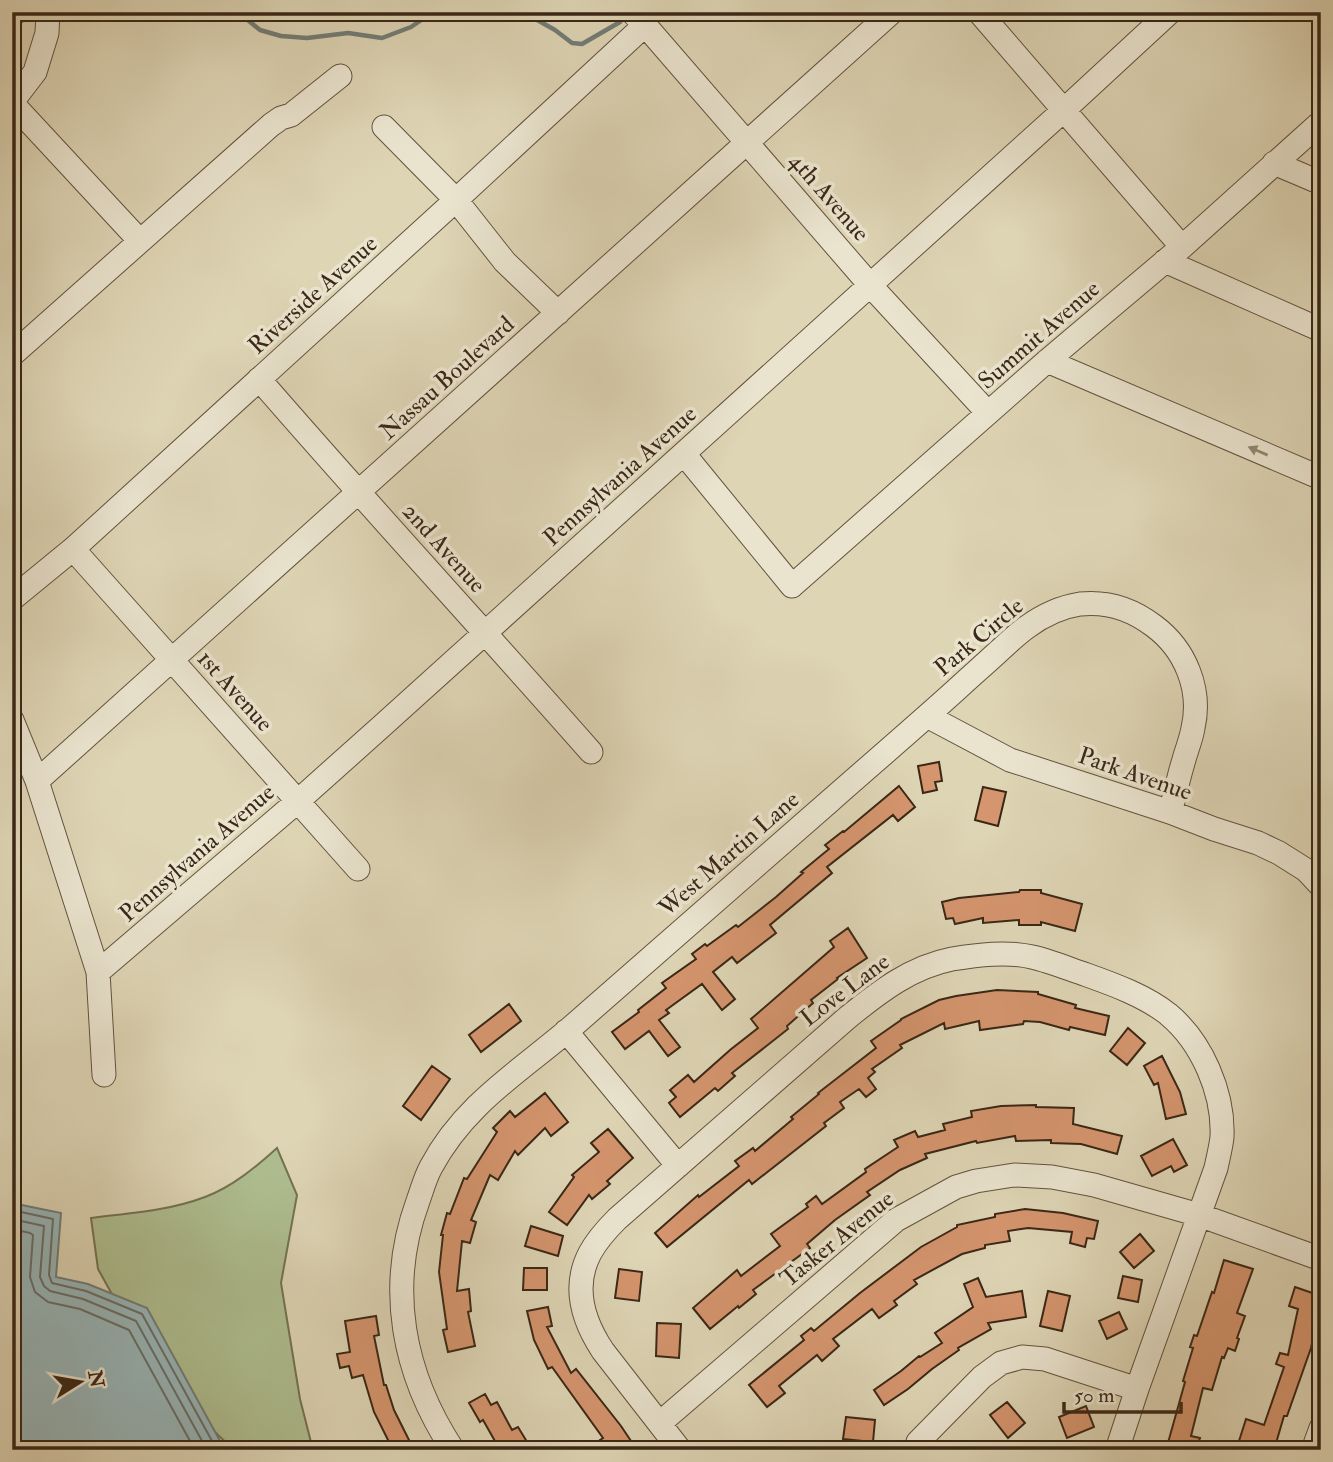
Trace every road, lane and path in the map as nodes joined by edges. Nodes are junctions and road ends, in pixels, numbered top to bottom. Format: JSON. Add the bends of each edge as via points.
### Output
{"nodes":[{"id":1,"x":48,"y":12,"type":"edge"},
{"id":2,"x":892,"y":12,"type":"edge"},
{"id":3,"x":979,"y":12,"type":"edge"},
{"id":4,"x":1170,"y":12,"type":"edge"},
{"id":5,"x":638,"y":18,"type":"edge"},
{"id":6,"x":340,"y":76,"type":"dead end"},
{"id":7,"x":12,"y":103,"type":"edge"},
{"id":8,"x":1064,"y":110,"type":"junction"},
{"id":9,"x":1321,"y":122,"type":"edge"},
{"id":10,"x":384,"y":127,"type":"dead end"},
{"id":11,"x":747,"y":142,"type":"junction"},
{"id":12,"x":1274,"y":163,"type":"junction"},
{"id":13,"x":1321,"y":183,"type":"edge"},
{"id":14,"x":456,"y":200,"type":"junction"},
{"id":15,"x":140,"y":241,"type":"junction"},
{"id":16,"x":1174,"y":254,"type":"junction"},
{"id":17,"x":870,"y":285,"type":"junction"},
{"id":18,"x":558,"y":313,"type":"junction"},
{"id":19,"x":1321,"y":330,"type":"edge"},
{"id":20,"x":12,"y":355,"type":"edge"},
{"id":21,"x":1047,"y":361,"type":"junction"},
{"id":22,"x":259,"y":379,"type":"junction"},
{"id":23,"x":988,"y":414,"type":"junction"},
{"id":24,"x":684,"y":454,"type":"junction"},
{"id":25,"x":1321,"y":478,"type":"edge"},
{"id":26,"x":358,"y":494,"type":"junction"},
{"id":27,"x":73,"y":548,"type":"junction"},
{"id":28,"x":12,"y":599,"type":"edge"},
{"id":29,"x":486,"y":633,"type":"junction"},
{"id":30,"x":172,"y":660,"type":"junction"},
{"id":31,"x":927,"y":716,"type":"junction"},
{"id":32,"x":12,"y":720,"type":"edge"},
{"id":33,"x":590,"y":752,"type":"dead end"},
{"id":34,"x":37,"y":782,"type":"junction"},
{"id":35,"x":298,"y":801,"type":"junction"},
{"id":36,"x":1170,"y":812,"type":"junction"},
{"id":37,"x":358,"y":869,"type":"dead end"},
{"id":38,"x":1321,"y":886,"type":"edge"},
{"id":39,"x":98,"y":972,"type":"junction"},
{"id":40,"x":566,"y":1031,"type":"junction"},
{"id":41,"x":104,"y":1075,"type":"dead end"},
{"id":42,"x":678,"y":1166,"type":"junction"},
{"id":43,"x":1199,"y":1215,"type":"junction"},
{"id":44,"x":1321,"y":1259,"type":"edge"},
{"id":45,"x":1137,"y":1389,"type":"junction"},
{"id":46,"x":660,"y":1423,"type":"junction"},
{"id":47,"x":1321,"y":1428,"type":"edge"},
{"id":48,"x":918,"y":1442,"type":"dead end"},
{"id":49,"x":453,"y":1450,"type":"edge"},
{"id":50,"x":680,"y":1450,"type":"edge"},
{"id":51,"x":1117,"y":1450,"type":"edge"},
{"id":52,"x":1313,"y":1450,"type":"edge"}],
"edges":[{"from":1,"to":7,"type":"street","via":[[35,72]]},
{"from":2,"to":11,"type":"street","name":"Nassau Boulevard"},
{"from":3,"to":8,"type":"street"},
{"from":4,"to":8,"type":"street","name":"Pennsylvania Avenue"},
{"from":5,"to":11,"type":"street","name":"4th Avenue"},
{"from":5,"to":14,"type":"street","name":"Riverside Avenue"},
{"from":6,"to":15,"type":"street","via":[[271,125]]},
{"from":7,"to":15,"type":"street"},
{"from":8,"to":16,"type":"street"},
{"from":8,"to":17,"type":"street","name":"Pennsylvania Avenue"},
{"from":9,"to":12,"type":"street","name":"Summit Avenue"},
{"from":10,"to":14,"type":"street"},
{"from":11,"to":17,"type":"street","name":"4th Avenue"},
{"from":11,"to":18,"type":"street","name":"Nassau Boulevard"},
{"from":12,"to":13,"type":"street"},
{"from":12,"to":16,"type":"street","name":"Summit Avenue"},
{"from":14,"to":18,"type":"street","via":[[506,262]]},
{"from":14,"to":22,"type":"street","name":"Riverside Avenue"},
{"from":15,"to":20,"type":"street"},
{"from":16,"to":19,"type":"street"},
{"from":16,"to":21,"type":"street","name":"Summit Avenue"},
{"from":17,"to":23,"type":"street","name":"4th Avenue"},
{"from":17,"to":24,"type":"street","name":"Pennsylvania Avenue"},
{"from":18,"to":26,"type":"street","name":"Nassau Boulevard"},
{"from":21,"to":23,"type":"street","name":"Summit Avenue"},
{"from":25,"to":21,"type":"street","one_way":true},
{"from":22,"to":26,"type":"street","name":"2nd Avenue"},
{"from":22,"to":27,"type":"street","name":"Riverside Avenue"},
{"from":23,"to":24,"type":"street","name":"Summit Avenue","via":[[792,586]]},
{"from":24,"to":29,"type":"street","name":"Pennsylvania Avenue"},
{"from":26,"to":29,"type":"street","name":"2nd Avenue"},
{"from":26,"to":30,"type":"street","name":"Nassau Boulevard"},
{"from":27,"to":28,"type":"street","name":"Riverside Avenue"},
{"from":27,"to":30,"type":"street","name":"1st Avenue"},
{"from":29,"to":33,"type":"street","name":"2nd Avenue"},
{"from":29,"to":35,"type":"street","name":"Pennsylvania Avenue"},
{"from":30,"to":34,"type":"street","name":"Nassau Boulevard"},
{"from":30,"to":35,"type":"street","name":"1st Avenue"},
{"from":31,"to":36,"type":"street","name":"Park Avenue","via":[[1010,760]]},
{"from":31,"to":36,"type":"street","name":"Park Circle","via":[[1041,618],[1082,604],[1128,609],[1176,647],[1194,690],[1193,728]]},
{"from":31,"to":40,"type":"street","name":"West Martin Lane"},
{"from":32,"to":34,"type":"street"},
{"from":34,"to":39,"type":"street"},
{"from":35,"to":37,"type":"street","name":"1st Avenue"},
{"from":35,"to":39,"type":"street","name":"Pennsylvania Avenue"},
{"from":36,"to":38,"type":"street","name":"Park Avenue","via":[[1279,853]]},
{"from":39,"to":41,"type":"street"},
{"from":40,"to":42,"type":"street"},
{"from":40,"to":49,"type":"street","name":"West Martin Lane","via":[[474,1107],[430,1169],[413,1216],[402,1261],[405,1337],[424,1396]]},
{"from":42,"to":43,"type":"street","name":"Love Lane","via":[[847,1018],[909,974],[951,960],[1013,954],[1068,968],[1141,997],[1167,1013],[1189,1037],[1212,1078],[1221,1118],[1216,1168]]},
{"from":42,"to":46,"type":"street","name":"Love Lane","via":[[606,1231],[590,1252],[582,1276],[582,1305],[591,1334]]},
{"from":43,"to":44,"type":"street","name":"Tasker Avenue"},
{"from":43,"to":45,"type":"street","name":"Love Lane"},
{"from":43,"to":46,"type":"street","name":"Tasker Avenue","via":[[1052,1177],[1014,1175],[956,1187],[896,1220]]},
{"from":45,"to":48,"type":"street","via":[[1071,1366],[1022,1357],[1000,1363],[982,1377]]},
{"from":45,"to":51,"type":"street","name":"Love Lane"},
{"from":46,"to":50,"type":"street","name":"Love Lane"},
{"from":47,"to":52,"type":"street"}]}
